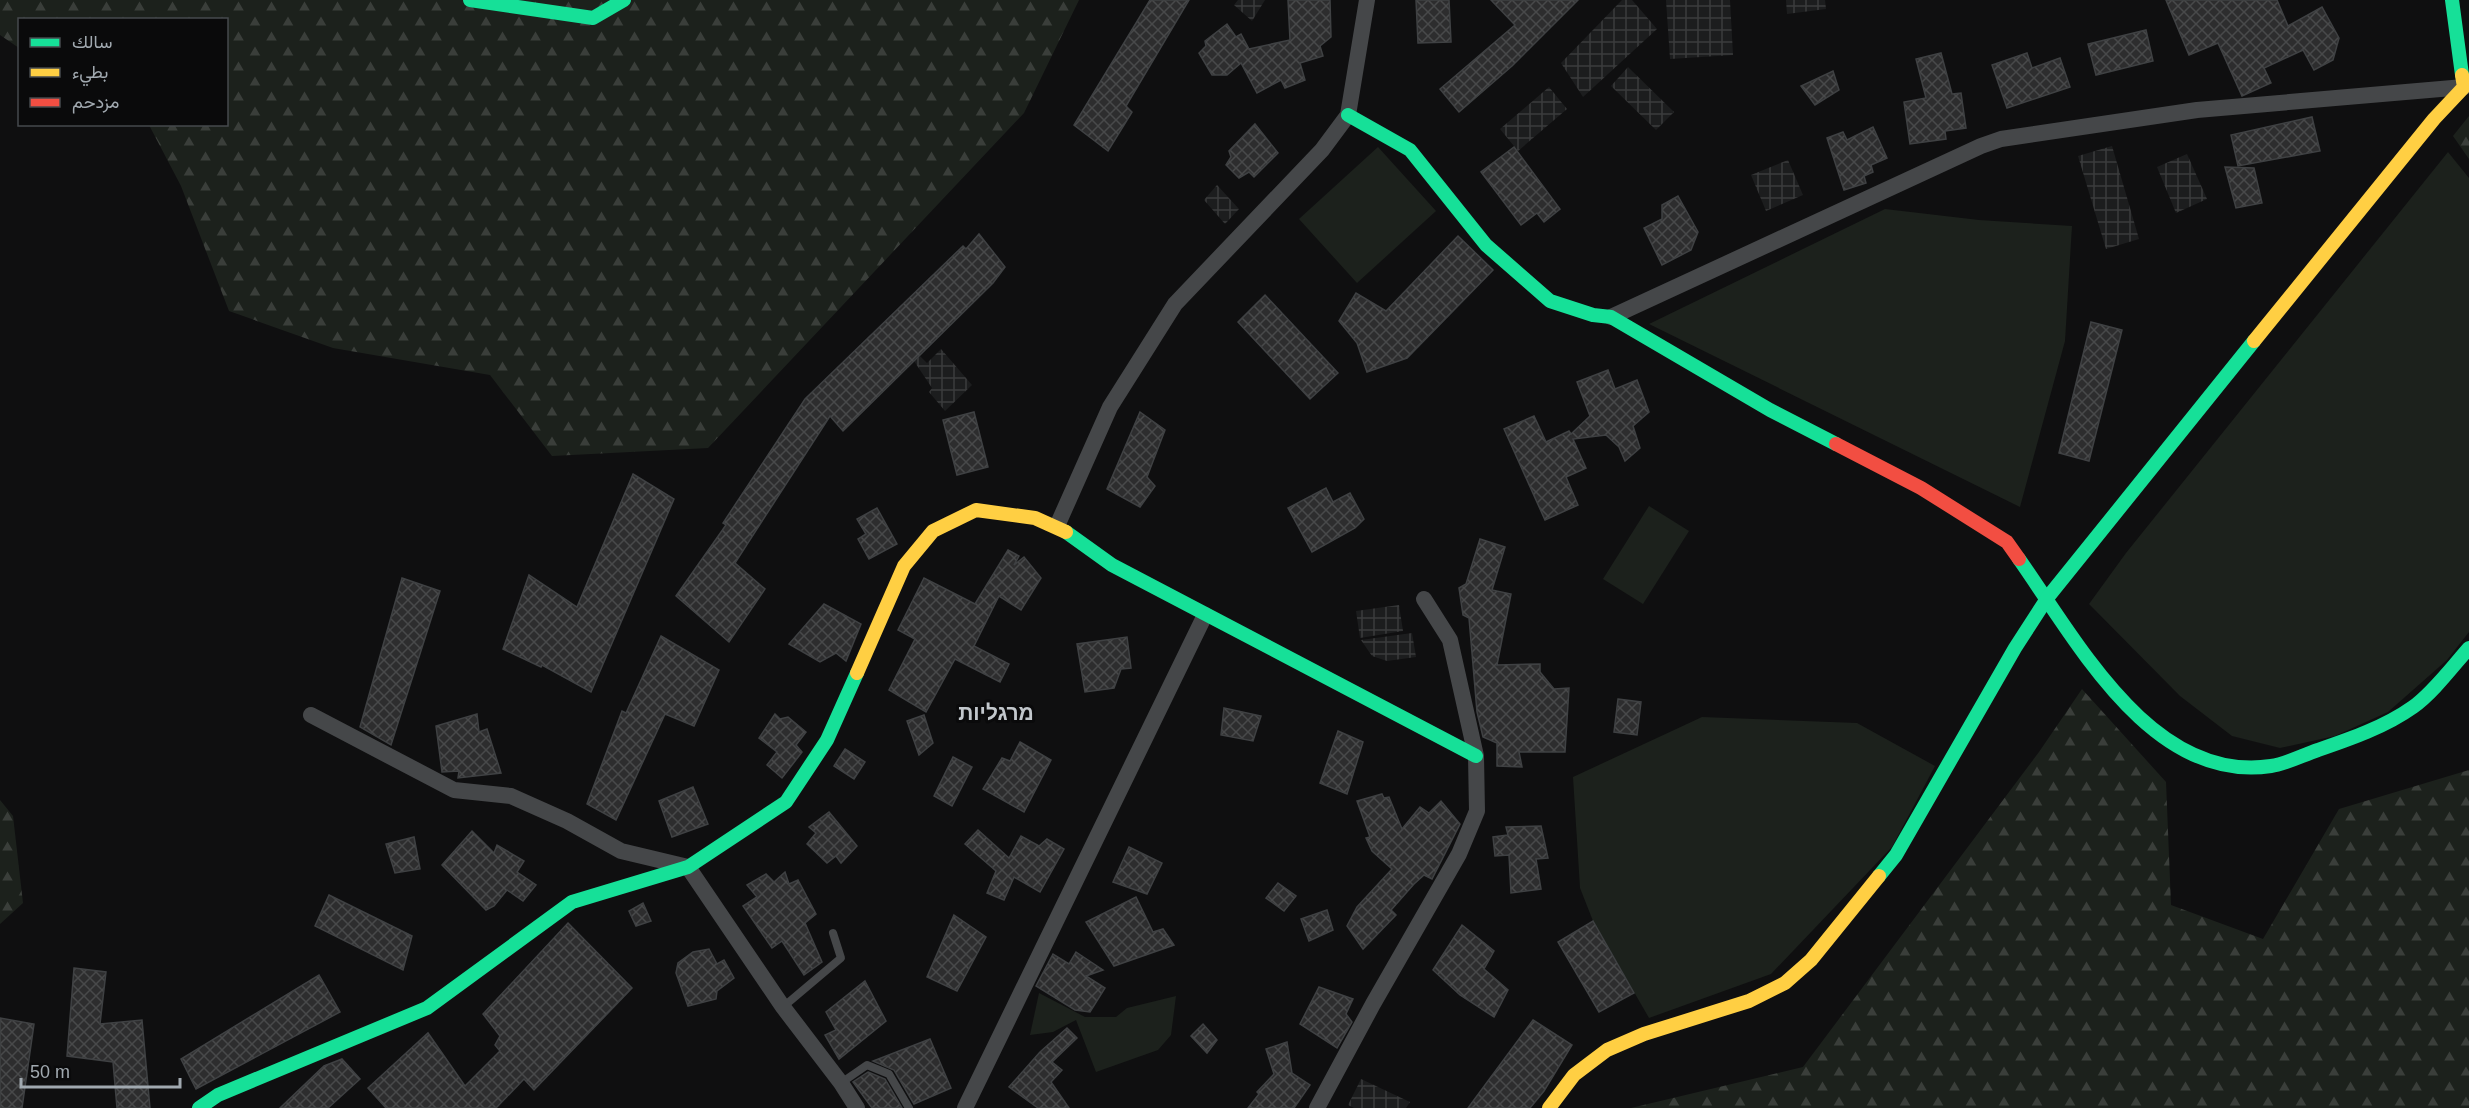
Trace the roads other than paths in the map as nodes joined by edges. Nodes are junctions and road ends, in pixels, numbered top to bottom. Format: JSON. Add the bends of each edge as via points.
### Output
{"nodes":[{"id":1,"x":470,"y":0,"type":"edge"},
{"id":2,"x":624,"y":0,"type":"edge"},
{"id":3,"x":1367,"y":0,"type":"edge"},
{"id":4,"x":2452,"y":0,"type":"edge"},
{"id":5,"x":2464,"y":87,"type":"junction"},
{"id":6,"x":1348,"y":115,"type":"junction"},
{"id":7,"x":1611,"y":317,"type":"junction"},
{"id":8,"x":1057,"y":526,"type":"junction"},
{"id":9,"x":2048,"y":597,"type":"junction"},
{"id":10,"x":1424,"y":599,"type":"dead end"},
{"id":11,"x":1205,"y":615,"type":"junction"},
{"id":12,"x":2469,"y":648,"type":"edge"},
{"id":13,"x":310,"y":715,"type":"dead end"},
{"id":14,"x":1476,"y":756,"type":"junction"},
{"id":15,"x":688,"y":867,"type":"junction"},
{"id":16,"x":833,"y":933,"type":"dead end"},
{"id":17,"x":783,"y":1007,"type":"junction"},
{"id":18,"x":841,"y":1083,"type":"junction"},
{"id":19,"x":199,"y":1108,"type":"edge"},
{"id":20,"x":857,"y":1108,"type":"edge"},
{"id":21,"x":909,"y":1108,"type":"edge"},
{"id":22,"x":965,"y":1108,"type":"edge"},
{"id":23,"x":1317,"y":1108,"type":"edge"},
{"id":24,"x":1549,"y":1108,"type":"edge"}],
"edges":[{"from":1,"to":2,"type":"street","via":[[593,18]]},
{"from":3,"to":6,"type":"street"},
{"from":4,"to":5,"type":"street"},
{"from":5,"to":7,"type":"street","via":[[2196,110],[2001,139]]},
{"from":5,"to":9,"type":"street","via":[[2434,119]]},
{"from":6,"to":7,"type":"street","via":[[1410,150],[1486,245],[1550,301]]},
{"from":6,"to":8,"type":"street","via":[[1322,150],[1175,304],[1110,407]]},
{"from":7,"to":9,"type":"street","via":[[1770,410],[1921,488],[2007,542]]},
{"from":8,"to":11,"type":"street","via":[[1112,565]]},
{"from":8,"to":15,"type":"street","via":[[1035,518],[976,510],[933,531],[904,566],[827,740],[786,802]]},
{"from":9,"to":12,"type":"street","via":[[2101,674],[2159,736],[2199,758],[2239,767],[2290,762],[2358,736],[2414,707]]},
{"from":9,"to":24,"type":"street","via":[[1896,855],[1811,960],[1785,983],[1749,1001],[1607,1050],[1574,1075]]},
{"from":10,"to":14,"type":"street","via":[[1450,640]]},
{"from":11,"to":14,"type":"street"},
{"from":11,"to":22,"type":"street"},
{"from":13,"to":15,"type":"street","via":[[454,790],[511,796],[621,851]]},
{"from":14,"to":23,"type":"street","via":[[1477,811],[1459,854]]},
{"from":15,"to":17,"type":"street"},
{"from":15,"to":19,"type":"street","via":[[572,902],[427,1008],[218,1095]]},
{"from":16,"to":17,"type":"lane","via":[[842,958]]},
{"from":17,"to":18,"type":"street"},
{"from":18,"to":20,"type":"street"},
{"from":18,"to":21,"type":"lane","via":[[867,1065],[889,1074]]}]}
